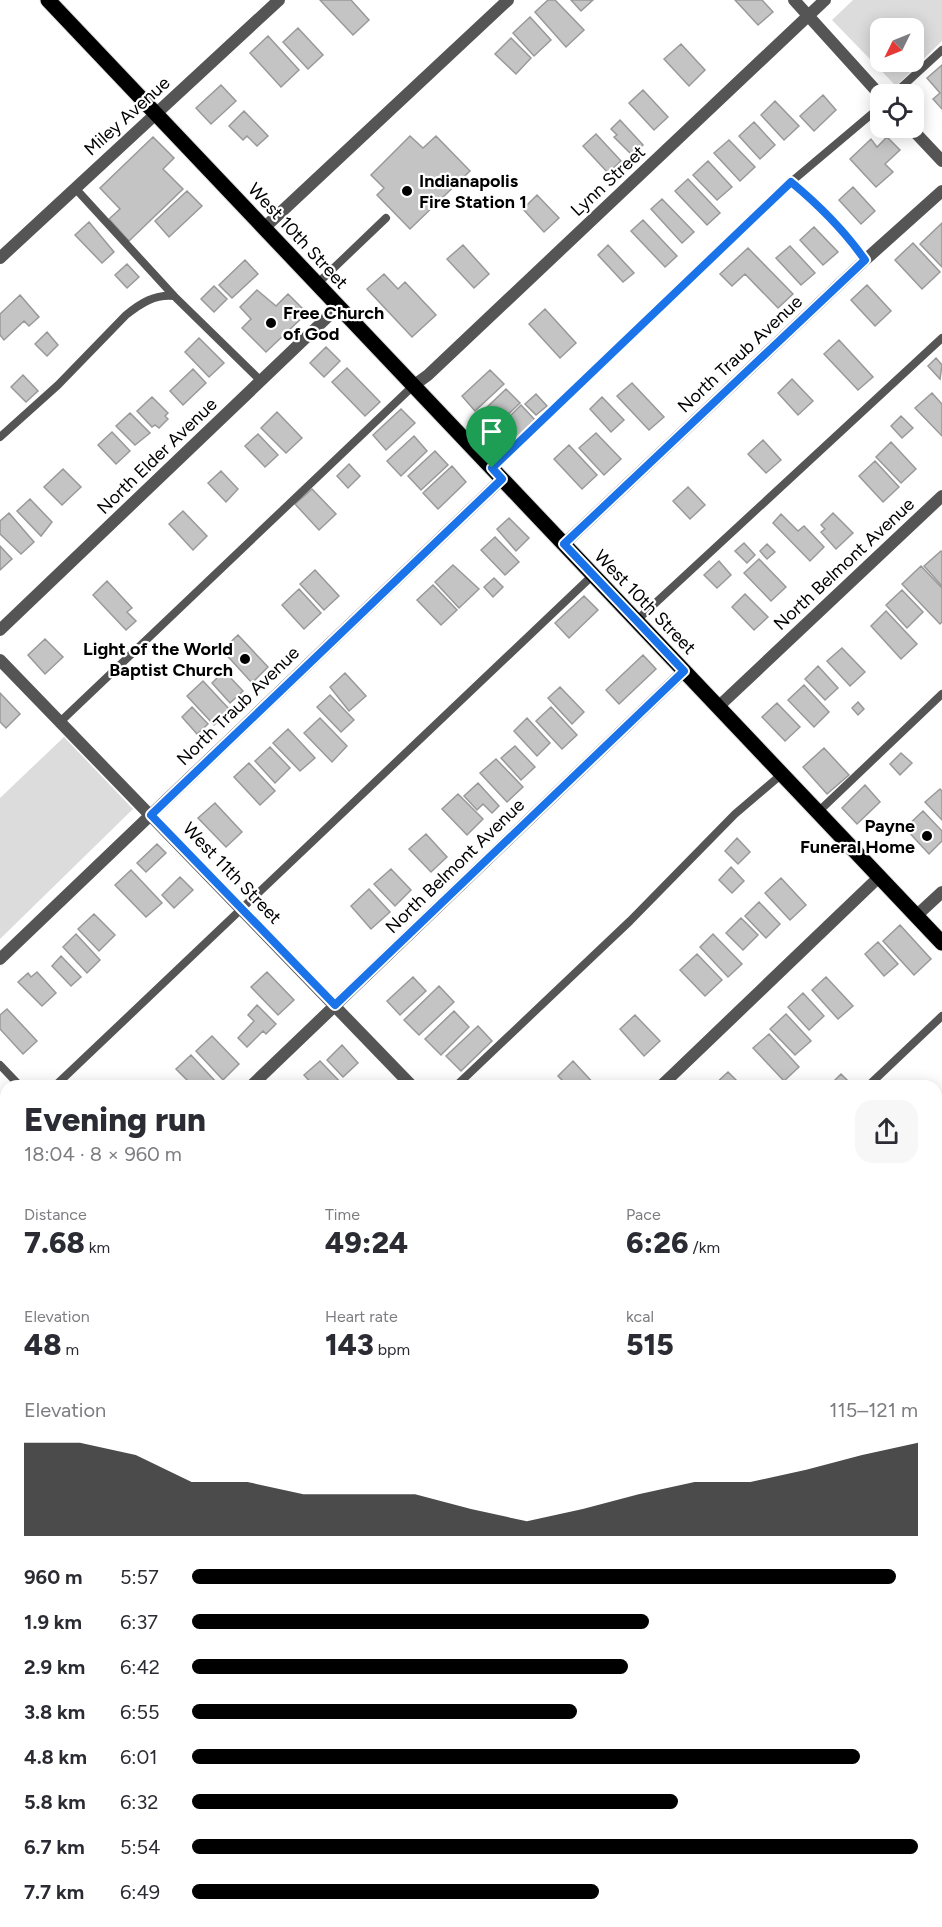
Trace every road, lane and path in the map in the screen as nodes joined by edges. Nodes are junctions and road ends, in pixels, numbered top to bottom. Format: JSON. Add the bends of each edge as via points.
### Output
{"nodes":[{"id":1,"x":48,"y":0,"type":"edge"},
{"id":2,"x":279,"y":0,"type":"edge"},
{"id":3,"x":508,"y":0,"type":"edge"},
{"id":4,"x":794,"y":0,"type":"edge"},
{"id":5,"x":825,"y":0,"type":"edge"},
{"id":6,"x":808,"y":16,"type":"junction"},
{"id":7,"x":942,"y":50,"type":"edge"},
{"id":8,"x":870,"y":84,"type":"edge"},
{"id":9,"x":905,"y":84,"type":"edge"},
{"id":10,"x":155,"y":113,"type":"junction"},
{"id":11,"x":870,"y":115,"type":"edge"},
{"id":12,"x":920,"y":138,"type":"edge"},
{"id":13,"x":942,"y":161,"type":"edge"},
{"id":14,"x":791,"y":182,"type":"junction"},
{"id":15,"x":75,"y":188,"type":"junction"},
{"id":16,"x":942,"y":191,"type":"edge"},
{"id":17,"x":386,"y":218,"type":"dead end"},
{"id":18,"x":264,"y":228,"type":"junction"},
{"id":19,"x":0,"y":258,"type":"edge"},
{"id":20,"x":865,"y":260,"type":"junction"},
{"id":21,"x":317,"y":284,"type":"junction"},
{"id":22,"x":174,"y":296,"type":"junction"},
{"id":23,"x":338,"y":307,"type":"junction"},
{"id":24,"x":942,"y":338,"type":"edge"},
{"id":25,"x":261,"y":381,"type":"junction"},
{"id":26,"x":413,"y":386,"type":"junction"},
{"id":27,"x":0,"y":437,"type":"edge"},
{"id":28,"x":497,"y":474,"type":"junction"},
{"id":29,"x":942,"y":496,"type":"edge"},
{"id":30,"x":564,"y":544,"type":"junction"},
{"id":31,"x":593,"y":575,"type":"junction"},
{"id":32,"x":636,"y":621,"type":"junction"},
{"id":33,"x":0,"y":630,"type":"edge"},
{"id":34,"x":0,"y":660,"type":"edge"},
{"id":35,"x":684,"y":671,"type":"junction"},
{"id":36,"x":942,"y":694,"type":"edge"},
{"id":37,"x":718,"y":707,"type":"junction"},
{"id":38,"x":60,"y":722,"type":"junction"},
{"id":39,"x":782,"y":774,"type":"junction"},
{"id":40,"x":818,"y":812,"type":"junction"},
{"id":41,"x":151,"y":815,"type":"junction"},
{"id":42,"x":879,"y":877,"type":"junction"},
{"id":43,"x":942,"y":892,"type":"edge"},
{"id":44,"x":242,"y":910,"type":"junction"},
{"id":45,"x":916,"y":916,"type":"junction"},
{"id":46,"x":942,"y":943,"type":"edge"},
{"id":47,"x":0,"y":959,"type":"edge"},
{"id":48,"x":335,"y":1005,"type":"junction"},
{"id":49,"x":942,"y":1016,"type":"edge"},
{"id":50,"x":0,"y":1065,"type":"edge"},
{"id":51,"x":14,"y":1080,"type":"edge"},
{"id":52,"x":61,"y":1080,"type":"edge"},
{"id":53,"x":257,"y":1080,"type":"edge"},
{"id":54,"x":406,"y":1080,"type":"edge"},
{"id":55,"x":462,"y":1080,"type":"edge"},
{"id":56,"x":667,"y":1080,"type":"edge"},
{"id":57,"x":874,"y":1080,"type":"edge"}],
"edges":[{"from":1,"to":10,"type":"main road","name":"West 10th Street"},
{"from":2,"to":10,"type":"street","name":"Miley Avenue"},
{"from":3,"to":18,"type":"street"},
{"from":4,"to":6,"type":"street"},
{"from":5,"to":6,"type":"street","name":"Lynn Street"},
{"from":6,"to":8,"type":"street"},
{"from":6,"to":26,"type":"street","name":"Lynn Street"},
{"from":7,"to":9,"type":"lane"},
{"from":10,"to":15,"type":"street","name":"Miley Avenue"},
{"from":10,"to":18,"type":"main road","name":"West 10th Street"},
{"from":11,"to":14,"type":"lane"},
{"from":12,"to":13,"type":"street"},
{"from":14,"to":20,"type":"lane","via":[[822,208]]},
{"from":14,"to":28,"type":"lane"},
{"from":15,"to":19,"type":"street","name":"Miley Avenue"},
{"from":15,"to":22,"type":"lane"},
{"from":16,"to":20,"type":"street","name":"North Traub Avenue"},
{"from":17,"to":21,"type":"lane"},
{"from":18,"to":21,"type":"main road","name":"West 10th Street"},
{"from":20,"to":30,"type":"street","name":"North Traub Avenue"},
{"from":21,"to":23,"type":"main road","name":"West 10th Street"},
{"from":22,"to":25,"type":"lane"},
{"from":22,"to":27,"type":"lane","via":[[160,295],[137,306]]},
{"from":23,"to":25,"type":"street","name":"North Elder Avenue"},
{"from":23,"to":26,"type":"main road","name":"West 10th Street"},
{"from":24,"to":32,"type":"lane"},
{"from":25,"to":33,"type":"street","name":"North Elder Avenue"},
{"from":26,"to":28,"type":"main road","name":"West 10th Street"},
{"from":26,"to":38,"type":"lane"},
{"from":28,"to":30,"type":"main road","name":"West 10th Street"},
{"from":28,"to":41,"type":"street","name":"North Traub Avenue"},
{"from":29,"to":37,"type":"street","name":"North Belmont Avenue"},
{"from":30,"to":31,"type":"main road","name":"West 10th Street"},
{"from":31,"to":32,"type":"main road","name":"West 10th Street"},
{"from":31,"to":44,"type":"lane"},
{"from":32,"to":35,"type":"main road","name":"West 10th Street"},
{"from":34,"to":38,"type":"street","name":"West 11th Street"},
{"from":35,"to":37,"type":"main road","name":"West 10th Street"},
{"from":35,"to":48,"type":"street","name":"North Belmont Avenue"},
{"from":36,"to":40,"type":"lane"},
{"from":37,"to":39,"type":"main road","name":"West 10th Street"},
{"from":38,"to":41,"type":"street","name":"West 11th Street"},
{"from":39,"to":40,"type":"main road","name":"West 10th Street"},
{"from":39,"to":55,"type":"lane","via":[[735,814],[630,921]]},
{"from":40,"to":42,"type":"main road","name":"West 10th Street"},
{"from":41,"to":44,"type":"street","name":"West 11th Street"},
{"from":41,"to":47,"type":"street","name":"North Traub Avenue"},
{"from":42,"to":45,"type":"main road","name":"West 10th Street"},
{"from":42,"to":56,"type":"street"},
{"from":43,"to":45,"type":"street"},
{"from":44,"to":48,"type":"street","name":"West 11th Street"},
{"from":44,"to":52,"type":"lane"},
{"from":45,"to":46,"type":"main road","name":"West 10th Street"},
{"from":48,"to":53,"type":"street","name":"North Belmont Avenue"},
{"from":48,"to":54,"type":"street","name":"West 11th Street"},
{"from":49,"to":57,"type":"lane"},
{"from":50,"to":51,"type":"lane"}]}
